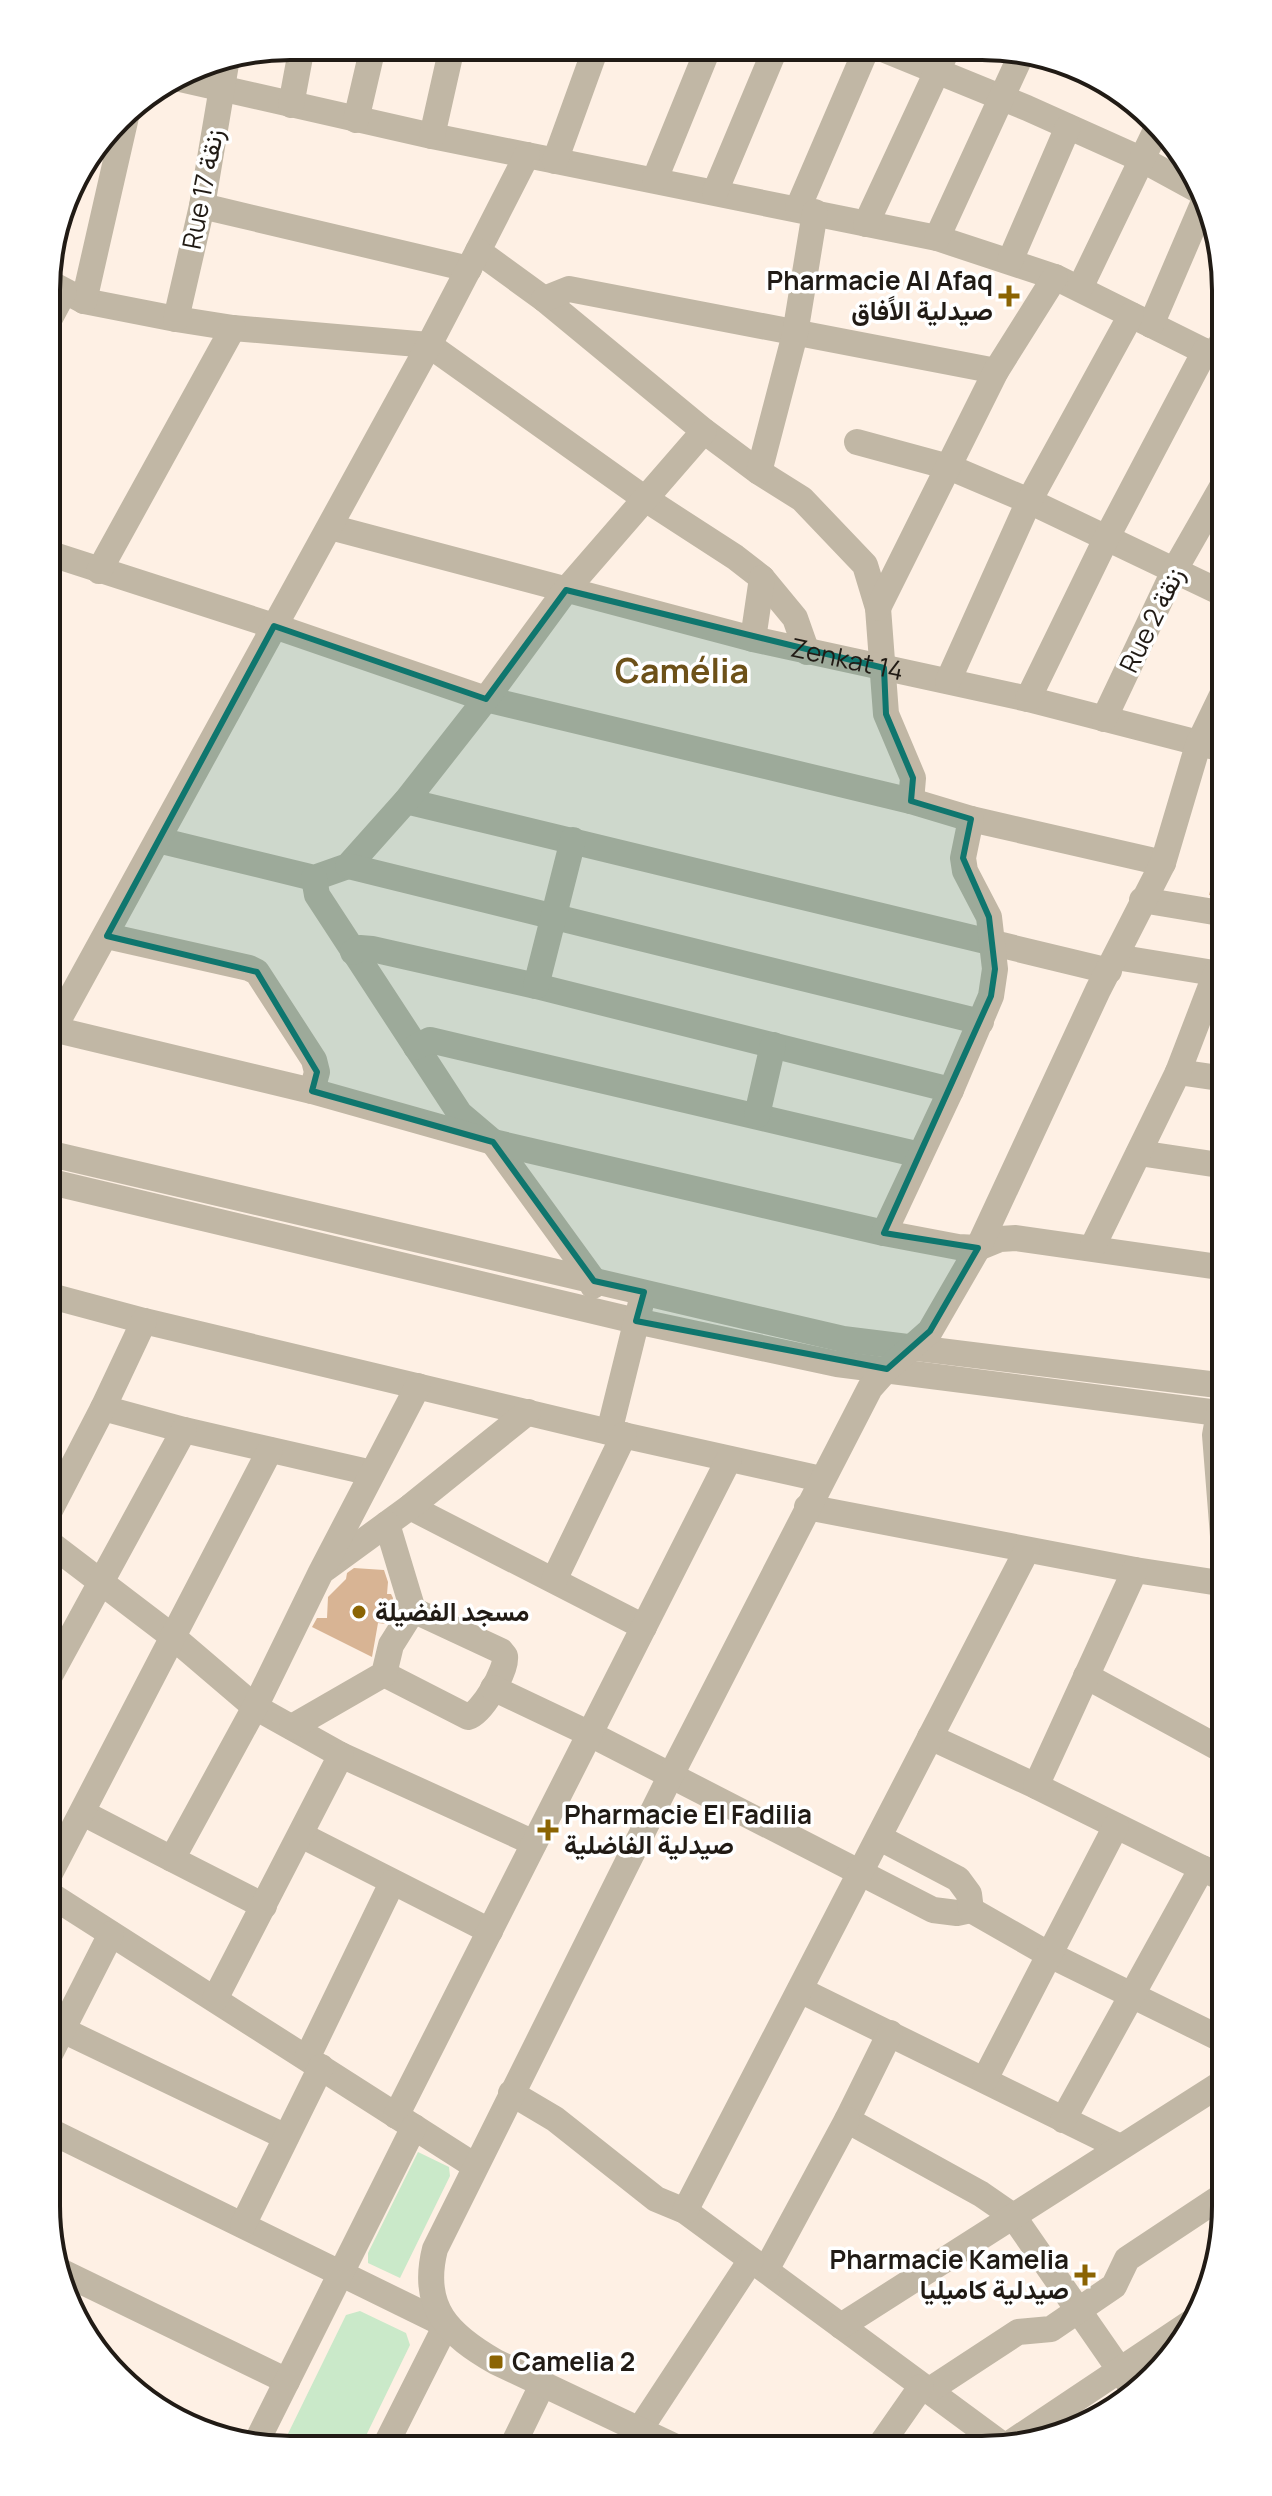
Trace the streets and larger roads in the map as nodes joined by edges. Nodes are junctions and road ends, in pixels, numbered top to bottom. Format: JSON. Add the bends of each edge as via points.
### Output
{"nodes":[{"id":1,"x":299,"y":60,"type":"edge"},
{"id":2,"x":370,"y":60,"type":"edge"},
{"id":3,"x":449,"y":60,"type":"edge"},
{"id":4,"x":592,"y":60,"type":"edge"},
{"id":5,"x":704,"y":60,"type":"edge"},
{"id":6,"x":770,"y":60,"type":"edge"},
{"id":7,"x":862,"y":60,"type":"edge"},
{"id":8,"x":942,"y":60,"type":"edge"},
{"id":9,"x":1018,"y":63,"type":"edge"},
{"id":10,"x":225,"y":70,"type":"edge"},
{"id":11,"x":194,"y":82,"type":"edge"},
{"id":12,"x":221,"y":88,"type":"junction"},
{"id":13,"x":1002,"y":98,"type":"junction"},
{"id":14,"x":291,"y":105,"type":"junction"},
{"id":15,"x":356,"y":120,"type":"junction"},
{"id":16,"x":1068,"y":127,"type":"junction"},
{"id":17,"x":432,"y":136,"type":"junction"},
{"id":18,"x":1153,"y":136,"type":"edge"},
{"id":19,"x":118,"y":138,"type":"edge"},
{"id":20,"x":527,"y":155,"type":"junction"},
{"id":21,"x":1143,"y":160,"type":"junction"},
{"id":22,"x":555,"y":161,"type":"junction"},
{"id":23,"x":655,"y":179,"type":"junction"},
{"id":24,"x":1185,"y":183,"type":"edge"},
{"id":25,"x":715,"y":192,"type":"junction"},
{"id":26,"x":202,"y":206,"type":"junction"},
{"id":27,"x":807,"y":210,"type":"junction"},
{"id":28,"x":1198,"y":212,"type":"edge"},
{"id":29,"x":866,"y":224,"type":"junction"},
{"id":30,"x":937,"y":238,"type":"junction"},
{"id":31,"x":474,"y":260,"type":"junction"},
{"id":32,"x":1010,"y":261,"type":"junction"},
{"id":33,"x":1055,"y":277,"type":"junction"},
{"id":34,"x":1080,"y":288,"type":"junction"},
{"id":35,"x":65,"y":291,"type":"edge"},
{"id":36,"x":544,"y":299,"type":"junction"},
{"id":37,"x":176,"y":319,"type":"junction"},
{"id":38,"x":1141,"y":320,"type":"junction"},
{"id":39,"x":233,"y":328,"type":"junction"},
{"id":40,"x":795,"y":334,"type":"junction"},
{"id":41,"x":429,"y":345,"type":"junction"},
{"id":42,"x":1212,"y":349,"type":"edge"},
{"id":43,"x":1212,"y":361,"type":"edge"},
{"id":44,"x":996,"y":371,"type":"junction"},
{"id":45,"x":704,"y":431,"type":"junction"},
{"id":46,"x":857,"y":442,"type":"dead end"},
{"id":47,"x":949,"y":467,"type":"junction"},
{"id":48,"x":759,"y":472,"type":"junction"},
{"id":49,"x":644,"y":498,"type":"junction"},
{"id":50,"x":1029,"y":501,"type":"junction"},
{"id":51,"x":1212,"y":504,"type":"edge"},
{"id":52,"x":330,"y":527,"type":"junction"},
{"id":53,"x":1106,"y":539,"type":"junction"},
{"id":54,"x":60,"y":557,"type":"edge"},
{"id":55,"x":99,"y":571,"type":"junction"},
{"id":56,"x":1174,"y":571,"type":"junction"},
{"id":57,"x":762,"y":578,"type":"junction"},
{"id":58,"x":1212,"y":589,"type":"edge"},
{"id":59,"x":566,"y":590,"type":"junction"},
{"id":60,"x":878,"y":608,"type":"junction"},
{"id":61,"x":274,"y":626,"type":"junction"},
{"id":62,"x":753,"y":639,"type":"junction"},
{"id":63,"x":807,"y":652,"type":"junction"},
{"id":64,"x":884,"y":668,"type":"junction"},
{"id":65,"x":948,"y":681,"type":"junction"},
{"id":66,"x":486,"y":699,"type":"junction"},
{"id":67,"x":1028,"y":699,"type":"junction"},
{"id":68,"x":1212,"y":716,"type":"edge"},
{"id":69,"x":1104,"y":719,"type":"junction"},
{"id":70,"x":1198,"y":745,"type":"junction"},
{"id":71,"x":1212,"y":748,"type":"edge"},
{"id":72,"x":406,"y":801,"type":"junction"},
{"id":73,"x":911,"y":801,"type":"junction"},
{"id":74,"x":971,"y":819,"type":"junction"},
{"id":75,"x":158,"y":840,"type":"junction"},
{"id":76,"x":573,"y":840,"type":"junction"},
{"id":77,"x":1163,"y":863,"type":"junction"},
{"id":78,"x":348,"y":866,"type":"junction"},
{"id":79,"x":314,"y":878,"type":"junction"},
{"id":80,"x":1142,"y":900,"type":"junction"},
{"id":81,"x":1212,"y":912,"type":"edge"},
{"id":82,"x":553,"y":917,"type":"junction"},
{"id":83,"x":107,"y":936,"type":"junction"},
{"id":84,"x":994,"y":945,"type":"junction"},
{"id":85,"x":353,"y":952,"type":"junction"},
{"id":86,"x":1112,"y":964,"type":"junction"},
{"id":87,"x":1212,"y":973,"type":"edge"},
{"id":88,"x":536,"y":986,"type":"junction"},
{"id":89,"x":1212,"y":995,"type":"edge"},
{"id":90,"x":60,"y":1018,"type":"edge"},
{"id":91,"x":981,"y":1022,"type":"junction"},
{"id":92,"x":60,"y":1037,"type":"edge"},
{"id":93,"x":773,"y":1045,"type":"junction"},
{"id":94,"x":416,"y":1047,"type":"junction"},
{"id":95,"x":1178,"y":1072,"type":"junction"},
{"id":96,"x":1212,"y":1077,"type":"edge"},
{"id":97,"x":951,"y":1090,"type":"junction"},
{"id":98,"x":312,"y":1091,"type":"junction"},
{"id":99,"x":757,"y":1115,"type":"junction"},
{"id":100,"x":493,"y":1142,"type":"junction"},
{"id":101,"x":1139,"y":1153,"type":"junction"},
{"id":102,"x":920,"y":1155,"type":"junction"},
{"id":103,"x":60,"y":1156,"type":"edge"},
{"id":104,"x":1212,"y":1164,"type":"edge"},
{"id":105,"x":60,"y":1184,"type":"edge"},
{"id":106,"x":884,"y":1233,"type":"junction"},
{"id":107,"x":978,"y":1248,"type":"junction"},
{"id":108,"x":1092,"y":1248,"type":"junction"},
{"id":109,"x":1212,"y":1266,"type":"edge"},
{"id":110,"x":594,"y":1281,"type":"junction"},
{"id":111,"x":644,"y":1292,"type":"junction"},
{"id":112,"x":60,"y":1298,"type":"edge"},
{"id":113,"x":587,"y":1308,"type":"junction"},
{"id":114,"x":144,"y":1321,"type":"junction"},
{"id":115,"x":636,"y":1321,"type":"junction"},
{"id":116,"x":913,"y":1348,"type":"junction"},
{"id":117,"x":887,"y":1369,"type":"junction"},
{"id":118,"x":1212,"y":1384,"type":"edge"},
{"id":119,"x":418,"y":1386,"type":"junction"},
{"id":120,"x":103,"y":1408,"type":"junction"},
{"id":121,"x":528,"y":1412,"type":"junction"},
{"id":122,"x":1212,"y":1413,"type":"edge"},
{"id":123,"x":184,"y":1430,"type":"junction"},
{"id":124,"x":616,"y":1434,"type":"junction"},
{"id":125,"x":270,"y":1450,"type":"junction"},
{"id":126,"x":729,"y":1459,"type":"junction"},
{"id":127,"x":372,"y":1473,"type":"junction"},
{"id":128,"x":821,"y":1479,"type":"junction"},
{"id":129,"x":60,"y":1491,"type":"edge"},
{"id":130,"x":410,"y":1507,"type":"junction"},
{"id":131,"x":807,"y":1507,"type":"junction"},
{"id":132,"x":387,"y":1524,"type":"junction"},
{"id":133,"x":1027,"y":1550,"type":"junction"},
{"id":134,"x":60,"y":1551,"type":"edge"},
{"id":135,"x":1135,"y":1570,"type":"junction"},
{"id":136,"x":321,"y":1572,"type":"junction"},
{"id":137,"x":554,"y":1580,"type":"junction"},
{"id":138,"x":101,"y":1582,"type":"junction"},
{"id":139,"x":1212,"y":1582,"type":"edge"},
{"id":140,"x":413,"y":1610,"type":"junction"},
{"id":141,"x":644,"y":1627,"type":"junction"},
{"id":142,"x":173,"y":1637,"type":"junction"},
{"id":143,"x":60,"y":1657,"type":"edge"},
{"id":144,"x":384,"y":1674,"type":"junction"},
{"id":145,"x":1086,"y":1676,"type":"junction"},
{"id":146,"x":493,"y":1688,"type":"junction"},
{"id":147,"x":255,"y":1707,"type":"junction"},
{"id":148,"x":292,"y":1727,"type":"junction"},
{"id":149,"x":590,"y":1734,"type":"junction"},
{"id":150,"x":930,"y":1737,"type":"junction"},
{"id":151,"x":1212,"y":1744,"type":"edge"},
{"id":152,"x":341,"y":1755,"type":"junction"},
{"id":153,"x":671,"y":1775,"type":"junction"},
{"id":154,"x":1036,"y":1786,"type":"junction"},
{"id":155,"x":83,"y":1813,"type":"junction"},
{"id":156,"x":1116,"y":1826,"type":"junction"},
{"id":157,"x":301,"y":1835,"type":"junction"},
{"id":158,"x":880,"y":1838,"type":"junction"},
{"id":159,"x":534,"y":1843,"type":"junction"},
{"id":160,"x":60,"y":1855,"type":"edge"},
{"id":161,"x":172,"y":1859,"type":"junction"},
{"id":162,"x":1212,"y":1873,"type":"edge"},
{"id":163,"x":861,"y":1874,"type":"junction"},
{"id":164,"x":1212,"y":1877,"type":"edge"},
{"id":165,"x":392,"y":1883,"type":"junction"},
{"id":166,"x":60,"y":1901,"type":"edge"},
{"id":167,"x":264,"y":1906,"type":"junction"},
{"id":168,"x":971,"y":1910,"type":"junction"},
{"id":169,"x":490,"y":1931,"type":"junction"},
{"id":170,"x":111,"y":1934,"type":"junction"},
{"id":171,"x":1048,"y":1954,"type":"junction"},
{"id":172,"x":800,"y":1990,"type":"junction"},
{"id":173,"x":1133,"y":1996,"type":"junction"},
{"id":174,"x":215,"y":1999,"type":"junction"},
{"id":175,"x":60,"y":2016,"type":"edge"},
{"id":176,"x":60,"y":2029,"type":"edge"},
{"id":177,"x":890,"y":2033,"type":"junction"},
{"id":178,"x":1212,"y":2035,"type":"edge"},
{"id":179,"x":314,"y":2062,"type":"junction"},
{"id":180,"x":985,"y":2079,"type":"junction"},
{"id":181,"x":1212,"y":2089,"type":"edge"},
{"id":182,"x":511,"y":2093,"type":"junction"},
{"id":183,"x":847,"y":2120,"type":"junction"},
{"id":184,"x":1063,"y":2120,"type":"junction"},
{"id":185,"x":405,"y":2121,"type":"junction"},
{"id":186,"x":60,"y":2136,"type":"edge"},
{"id":187,"x":286,"y":2137,"type":"junction"},
{"id":188,"x":1120,"y":2147,"type":"junction"},
{"id":189,"x":475,"y":2166,"type":"junction"},
{"id":190,"x":1212,"y":2203,"type":"edge"},
{"id":191,"x":685,"y":2211,"type":"junction"},
{"id":192,"x":1013,"y":2216,"type":"junction"},
{"id":193,"x":243,"y":2225,"type":"junction"},
{"id":194,"x":758,"y":2265,"type":"junction"},
{"id":195,"x":341,"y":2274,"type":"junction"},
{"id":196,"x":71,"y":2276,"type":"edge"},
{"id":197,"x":1079,"y":2309,"type":"junction"},
{"id":198,"x":446,"y":2325,"type":"junction"},
{"id":199,"x":841,"y":2326,"type":"junction"},
{"id":200,"x":1171,"y":2336,"type":"edge"},
{"id":201,"x":1120,"y":2370,"type":"junction"},
{"id":202,"x":287,"y":2381,"type":"junction"},
{"id":203,"x":543,"y":2383,"type":"junction"},
{"id":204,"x":1129,"y":2383,"type":"edge"},
{"id":205,"x":925,"y":2389,"type":"junction"},
{"id":206,"x":1028,"y":2431,"type":"edge"},
{"id":207,"x":260,"y":2434,"type":"edge"},
{"id":208,"x":990,"y":2435,"type":"edge"},
{"id":209,"x":390,"y":2436,"type":"edge"},
{"id":210,"x":517,"y":2436,"type":"edge"},
{"id":211,"x":630,"y":2436,"type":"edge"},
{"id":212,"x":637,"y":2436,"type":"edge"},
{"id":213,"x":888,"y":2436,"type":"edge"}],
"edges":[{"from":1,"to":14,"type":"street"},
{"from":2,"to":15,"type":"street"},
{"from":3,"to":17,"type":"street"},
{"from":4,"to":22,"type":"street"},
{"from":5,"to":23,"type":"street"},
{"from":6,"to":25,"type":"street"},
{"from":7,"to":27,"type":"street"},
{"from":8,"to":13,"type":"street"},
{"from":8,"to":29,"type":"street"},
{"from":9,"to":13,"type":"street"},
{"from":10,"to":12,"type":"street","name":"Rue 17 زنقة"},
{"from":11,"to":12,"type":"street"},
{"from":12,"to":14,"type":"street"},
{"from":12,"to":26,"type":"street","name":"Rue 17 زنقة"},
{"from":13,"to":16,"type":"street"},
{"from":13,"to":30,"type":"street"},
{"from":14,"to":15,"type":"street"},
{"from":15,"to":17,"type":"street"},
{"from":16,"to":21,"type":"street"},
{"from":16,"to":32,"type":"street"},
{"from":17,"to":20,"type":"street"},
{"from":18,"to":21,"type":"street"},
{"from":19,"to":35,"type":"street"},
{"from":20,"to":22,"type":"street"},
{"from":20,"to":31,"type":"street"},
{"from":21,"to":24,"type":"street"},
{"from":21,"to":34,"type":"street"},
{"from":22,"to":23,"type":"street"},
{"from":23,"to":25,"type":"street"},
{"from":25,"to":27,"type":"street"},
{"from":26,"to":31,"type":"street"},
{"from":26,"to":37,"type":"street","name":"Rue 17 زنقة"},
{"from":27,"to":29,"type":"street"},
{"from":27,"to":40,"type":"street"},
{"from":28,"to":38,"type":"street"},
{"from":29,"to":30,"type":"street"},
{"from":30,"to":32,"type":"street"},
{"from":31,"to":36,"type":"street"},
{"from":31,"to":41,"type":"street"},
{"from":32,"to":33,"type":"street"},
{"from":33,"to":34,"type":"street"},
{"from":33,"to":44,"type":"street"},
{"from":34,"to":38,"type":"street"},
{"from":35,"to":37,"type":"street"},
{"from":36,"to":40,"type":"street","via":[[569,289]]},
{"from":36,"to":45,"type":"street"},
{"from":37,"to":39,"type":"street"},
{"from":38,"to":42,"type":"street"},
{"from":38,"to":50,"type":"street"},
{"from":39,"to":41,"type":"street"},
{"from":39,"to":55,"type":"street"},
{"from":40,"to":44,"type":"street"},
{"from":40,"to":48,"type":"street"},
{"from":41,"to":49,"type":"street"},
{"from":41,"to":52,"type":"street"},
{"from":43,"to":53,"type":"street"},
{"from":44,"to":47,"type":"street"},
{"from":45,"to":48,"type":"street"},
{"from":45,"to":49,"type":"street"},
{"from":46,"to":47,"type":"street"},
{"from":47,"to":50,"type":"street"},
{"from":47,"to":60,"type":"street"},
{"from":48,"to":60,"type":"street","via":[[802,499],[865,565]]},
{"from":49,"to":57,"type":"street"},
{"from":49,"to":59,"type":"street"},
{"from":50,"to":53,"type":"street"},
{"from":50,"to":65,"type":"street"},
{"from":51,"to":56,"type":"street","name":"Rue 2 زنقة"},
{"from":52,"to":59,"type":"street","name":"Zenkat 14"},
{"from":52,"to":61,"type":"street"},
{"from":53,"to":56,"type":"street"},
{"from":53,"to":67,"type":"street"},
{"from":54,"to":55,"type":"street"},
{"from":55,"to":61,"type":"street"},
{"from":56,"to":58,"type":"street"},
{"from":56,"to":69,"type":"street","name":"Rue 2 زنقة"},
{"from":57,"to":62,"type":"street"},
{"from":57,"to":63,"type":"street","via":[[795,618]]},
{"from":59,"to":62,"type":"street","name":"Zenkat 14"},
{"from":59,"to":66,"type":"street"},
{"from":60,"to":64,"type":"street"},
{"from":61,"to":66,"type":"street"},
{"from":61,"to":75,"type":"street"},
{"from":62,"to":63,"type":"street","name":"Zenkat 14"},
{"from":63,"to":64,"type":"street","name":"Zenkat 14"},
{"from":64,"to":65,"type":"street","name":"Zenkat 14"},
{"from":64,"to":73,"type":"street","via":[[886,714],[913,778]]},
{"from":65,"to":67,"type":"street","name":"Zenkat 14"},
{"from":66,"to":72,"type":"street"},
{"from":66,"to":73,"type":"street"},
{"from":67,"to":69,"type":"street","name":"Zenkat 14"},
{"from":68,"to":70,"type":"street"},
{"from":69,"to":70,"type":"street","name":"Zenkat 14"},
{"from":70,"to":71,"type":"street","name":"Zenkat 14"},
{"from":70,"to":77,"type":"street"},
{"from":72,"to":76,"type":"street"},
{"from":72,"to":78,"type":"street"},
{"from":73,"to":74,"type":"street"},
{"from":74,"to":77,"type":"street"},
{"from":74,"to":84,"type":"street","via":[[965,871],[989,917]]},
{"from":75,"to":79,"type":"street"},
{"from":75,"to":83,"type":"street"},
{"from":76,"to":82,"type":"street"},
{"from":76,"to":84,"type":"street"},
{"from":77,"to":80,"type":"street"},
{"from":78,"to":79,"type":"street"},
{"from":78,"to":82,"type":"street"},
{"from":79,"to":85,"type":"street","via":[[317,895]]},
{"from":80,"to":81,"type":"street"},
{"from":80,"to":86,"type":"street"},
{"from":82,"to":88,"type":"street"},
{"from":82,"to":91,"type":"street"},
{"from":83,"to":90,"type":"street"},
{"from":83,"to":98,"type":"street","via":[[257,972],[314,1060]]},
{"from":84,"to":86,"type":"street"},
{"from":84,"to":91,"type":"street","via":[[991,996]]},
{"from":85,"to":88,"type":"street","via":[[372,949]]},
{"from":85,"to":94,"type":"street"},
{"from":86,"to":87,"type":"street"},
{"from":86,"to":107,"type":"street"},
{"from":88,"to":93,"type":"street"},
{"from":89,"to":95,"type":"street"},
{"from":91,"to":97,"type":"street"},
{"from":92,"to":98,"type":"street"},
{"from":93,"to":97,"type":"street"},
{"from":93,"to":99,"type":"street"},
{"from":94,"to":99,"type":"street","via":[[430,1040]]},
{"from":94,"to":100,"type":"street","via":[[460,1114]]},
{"from":95,"to":96,"type":"street"},
{"from":95,"to":101,"type":"street"},
{"from":97,"to":102,"type":"street"},
{"from":98,"to":100,"type":"street"},
{"from":99,"to":102,"type":"street"},
{"from":100,"to":106,"type":"street"},
{"from":100,"to":110,"type":"street"},
{"from":101,"to":104,"type":"street"},
{"from":101,"to":108,"type":"street"},
{"from":102,"to":106,"type":"street"},
{"from":103,"to":110,"type":"street"},
{"from":105,"to":113,"type":"street"},
{"from":106,"to":107,"type":"street"},
{"from":107,"to":108,"type":"street","via":[[1016,1238]]},
{"from":107,"to":116,"type":"street","via":[[930,1331]]},
{"from":108,"to":109,"type":"street"},
{"from":110,"to":111,"type":"street"},
{"from":110,"to":113,"type":"street"},
{"from":111,"to":115,"type":"street"},
{"from":111,"to":116,"type":"street","via":[[843,1339]]},
{"from":112,"to":114,"type":"street"},
{"from":113,"to":115,"type":"street"},
{"from":114,"to":119,"type":"street"},
{"from":114,"to":120,"type":"street"},
{"from":115,"to":117,"type":"street","via":[[837,1364]]},
{"from":115,"to":124,"type":"street"},
{"from":116,"to":117,"type":"street"},
{"from":116,"to":118,"type":"street"},
{"from":117,"to":122,"type":"street"},
{"from":117,"to":128,"type":"street","via":[[870,1388]]},
{"from":119,"to":121,"type":"street"},
{"from":119,"to":127,"type":"street"},
{"from":120,"to":123,"type":"street"},
{"from":120,"to":129,"type":"street"},
{"from":121,"to":124,"type":"street"},
{"from":121,"to":130,"type":"street"},
{"from":123,"to":125,"type":"street"},
{"from":123,"to":138,"type":"street"},
{"from":124,"to":126,"type":"street"},
{"from":124,"to":137,"type":"street"},
{"from":125,"to":127,"type":"street"},
{"from":125,"to":142,"type":"street"},
{"from":126,"to":128,"type":"street"},
{"from":126,"to":141,"type":"street"},
{"from":127,"to":136,"type":"street"},
{"from":128,"to":131,"type":"street"},
{"from":130,"to":132,"type":"street"},
{"from":130,"to":137,"type":"street"},
{"from":131,"to":133,"type":"street"},
{"from":131,"to":153,"type":"street"},
{"from":132,"to":136,"type":"street"},
{"from":132,"to":140,"type":"street"},
{"from":133,"to":135,"type":"street"},
{"from":133,"to":150,"type":"street"},
{"from":134,"to":138,"type":"street"},
{"from":135,"to":139,"type":"street"},
{"from":135,"to":145,"type":"street"},
{"from":136,"to":147,"type":"street"},
{"from":137,"to":141,"type":"street"},
{"from":138,"to":142,"type":"street"},
{"from":138,"to":143,"type":"street"},
{"from":140,"to":144,"type":"street","via":[[391,1645]]},
{"from":140,"to":146,"type":"street","via":[[503,1653],[506,1662]]},
{"from":141,"to":149,"type":"street"},
{"from":142,"to":147,"type":"street"},
{"from":142,"to":155,"type":"street"},
{"from":144,"to":146,"type":"street","via":[[468,1717],[478,1712]]},
{"from":144,"to":148,"type":"street"},
{"from":145,"to":151,"type":"street"},
{"from":145,"to":154,"type":"street"},
{"from":146,"to":149,"type":"street"},
{"from":147,"to":148,"type":"street"},
{"from":147,"to":161,"type":"street"},
{"from":148,"to":152,"type":"street"},
{"from":149,"to":153,"type":"street"},
{"from":149,"to":159,"type":"street"},
{"from":150,"to":154,"type":"street"},
{"from":150,"to":158,"type":"street"},
{"from":152,"to":157,"type":"street"},
{"from":152,"to":159,"type":"street"},
{"from":153,"to":163,"type":"street"},
{"from":153,"to":182,"type":"street"},
{"from":154,"to":156,"type":"street"},
{"from":155,"to":160,"type":"street"},
{"from":155,"to":161,"type":"street"},
{"from":156,"to":162,"type":"street"},
{"from":156,"to":171,"type":"street"},
{"from":157,"to":165,"type":"street"},
{"from":157,"to":167,"type":"street"},
{"from":158,"to":163,"type":"street"},
{"from":158,"to":168,"type":"street","via":[[958,1879],[969,1894]]},
{"from":159,"to":169,"type":"street"},
{"from":161,"to":167,"type":"street"},
{"from":163,"to":168,"type":"street","via":[[933,1910]]},
{"from":163,"to":172,"type":"street"},
{"from":164,"to":173,"type":"street"},
{"from":165,"to":169,"type":"street"},
{"from":165,"to":179,"type":"street"},
{"from":166,"to":170,"type":"street"},
{"from":167,"to":174,"type":"street"},
{"from":168,"to":171,"type":"street"},
{"from":169,"to":185,"type":"street"},
{"from":170,"to":174,"type":"street"},
{"from":170,"to":175,"type":"street"},
{"from":171,"to":173,"type":"street"},
{"from":171,"to":180,"type":"street"},
{"from":172,"to":177,"type":"street"},
{"from":172,"to":191,"type":"street"},
{"from":173,"to":178,"type":"street"},
{"from":173,"to":184,"type":"street"},
{"from":174,"to":179,"type":"street"},
{"from":176,"to":187,"type":"street"},
{"from":177,"to":180,"type":"street"},
{"from":177,"to":183,"type":"street"},
{"from":179,"to":185,"type":"street"},
{"from":179,"to":187,"type":"street"},
{"from":180,"to":184,"type":"street"},
{"from":181,"to":188,"type":"street"},
{"from":182,"to":189,"type":"street"},
{"from":182,"to":191,"type":"street","via":[[555,2119],[656,2199]]},
{"from":183,"to":192,"type":"street"},
{"from":183,"to":194,"type":"street"},
{"from":184,"to":188,"type":"street"},
{"from":185,"to":189,"type":"street"},
{"from":185,"to":195,"type":"street"},
{"from":186,"to":193,"type":"street"},
{"from":187,"to":193,"type":"street"},
{"from":188,"to":192,"type":"street"},
{"from":189,"to":198,"type":"street","via":[[431,2264],[433,2294]]},
{"from":190,"to":197,"type":"street","via":[[1127,2259],[1114,2286]]},
{"from":191,"to":194,"type":"street"},
{"from":192,"to":197,"type":"street"},
{"from":192,"to":199,"type":"street"},
{"from":193,"to":195,"type":"street"},
{"from":194,"to":199,"type":"street"},
{"from":194,"to":212,"type":"street"},
{"from":195,"to":198,"type":"street"},
{"from":195,"to":202,"type":"street"},
{"from":196,"to":202,"type":"street"},
{"from":197,"to":201,"type":"street"},
{"from":197,"to":205,"type":"street","via":[[1051,2329],[1018,2332]]},
{"from":198,"to":203,"type":"street","via":[[467,2345]]},
{"from":198,"to":209,"type":"street"},
{"from":199,"to":205,"type":"street"},
{"from":200,"to":201,"type":"street"},
{"from":201,"to":204,"type":"street"},
{"from":201,"to":206,"type":"street"},
{"from":202,"to":207,"type":"street"},
{"from":203,"to":210,"type":"street"},
{"from":203,"to":211,"type":"street"},
{"from":205,"to":208,"type":"street"},
{"from":205,"to":213,"type":"street"}]}
